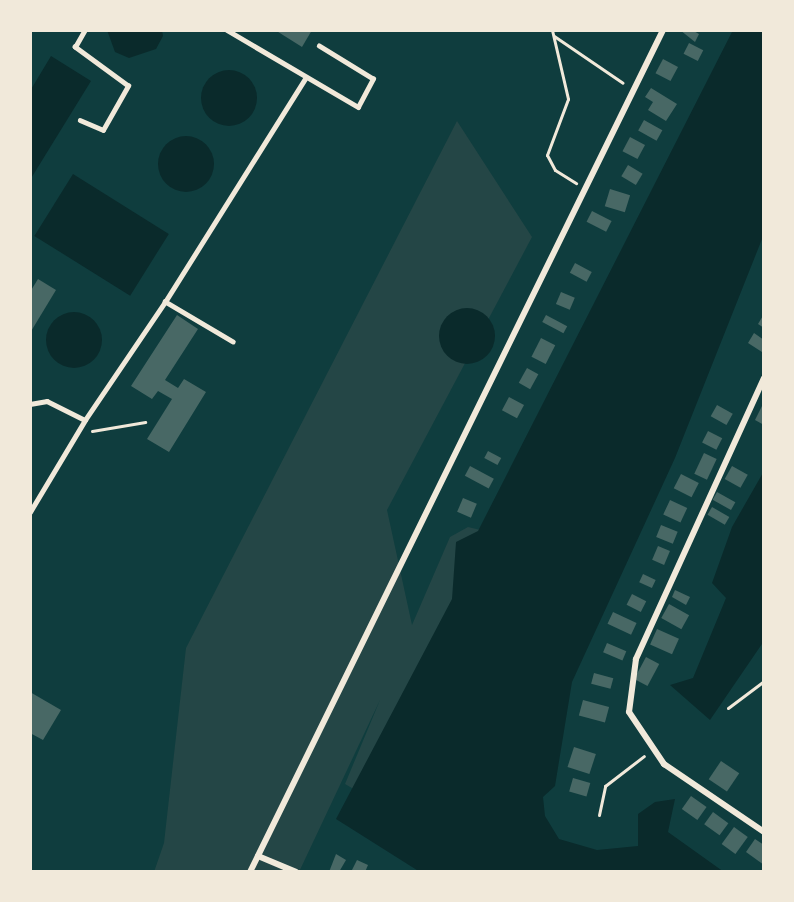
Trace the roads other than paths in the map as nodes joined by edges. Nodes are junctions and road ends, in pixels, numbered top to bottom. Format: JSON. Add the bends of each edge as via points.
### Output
{"nodes":[{"id":1,"x":85,"y":30,"type":"edge"},
{"id":2,"x":227,"y":30,"type":"edge"},
{"id":3,"x":663,"y":30,"type":"edge"},
{"id":4,"x":319,"y":46,"type":"dead end"},
{"id":5,"x":305,"y":79,"type":"junction"},
{"id":6,"x":80,"y":120,"type":"dead end"},
{"id":7,"x":165,"y":302,"type":"junction"},
{"id":8,"x":233,"y":342,"type":"dead end"},
{"id":9,"x":764,"y":378,"type":"edge"},
{"id":10,"x":30,"y":404,"type":"edge"},
{"id":11,"x":85,"y":420,"type":"junction"},
{"id":12,"x":30,"y":512,"type":"edge"},
{"id":13,"x":764,"y":832,"type":"edge"},
{"id":14,"x":258,"y":856,"type":"junction"},
{"id":15,"x":250,"y":872,"type":"edge"},
{"id":16,"x":296,"y":872,"type":"edge"}],
"edges":[{"from":1,"to":6,"type":"lane","via":[[75,47],[128,86],[103,130]]},
{"from":2,"to":5,"type":"lane"},
{"from":3,"to":14,"type":"street"},
{"from":4,"to":5,"type":"lane","via":[[373,79],[358,107]]},
{"from":5,"to":7,"type":"lane"},
{"from":7,"to":8,"type":"lane"},
{"from":7,"to":11,"type":"lane"},
{"from":9,"to":13,"type":"street","via":[[636,660],[629,712],[664,764]]},
{"from":10,"to":11,"type":"lane","via":[[47,401]]},
{"from":11,"to":12,"type":"lane"},
{"from":14,"to":15,"type":"street"},
{"from":14,"to":16,"type":"street"}]}
